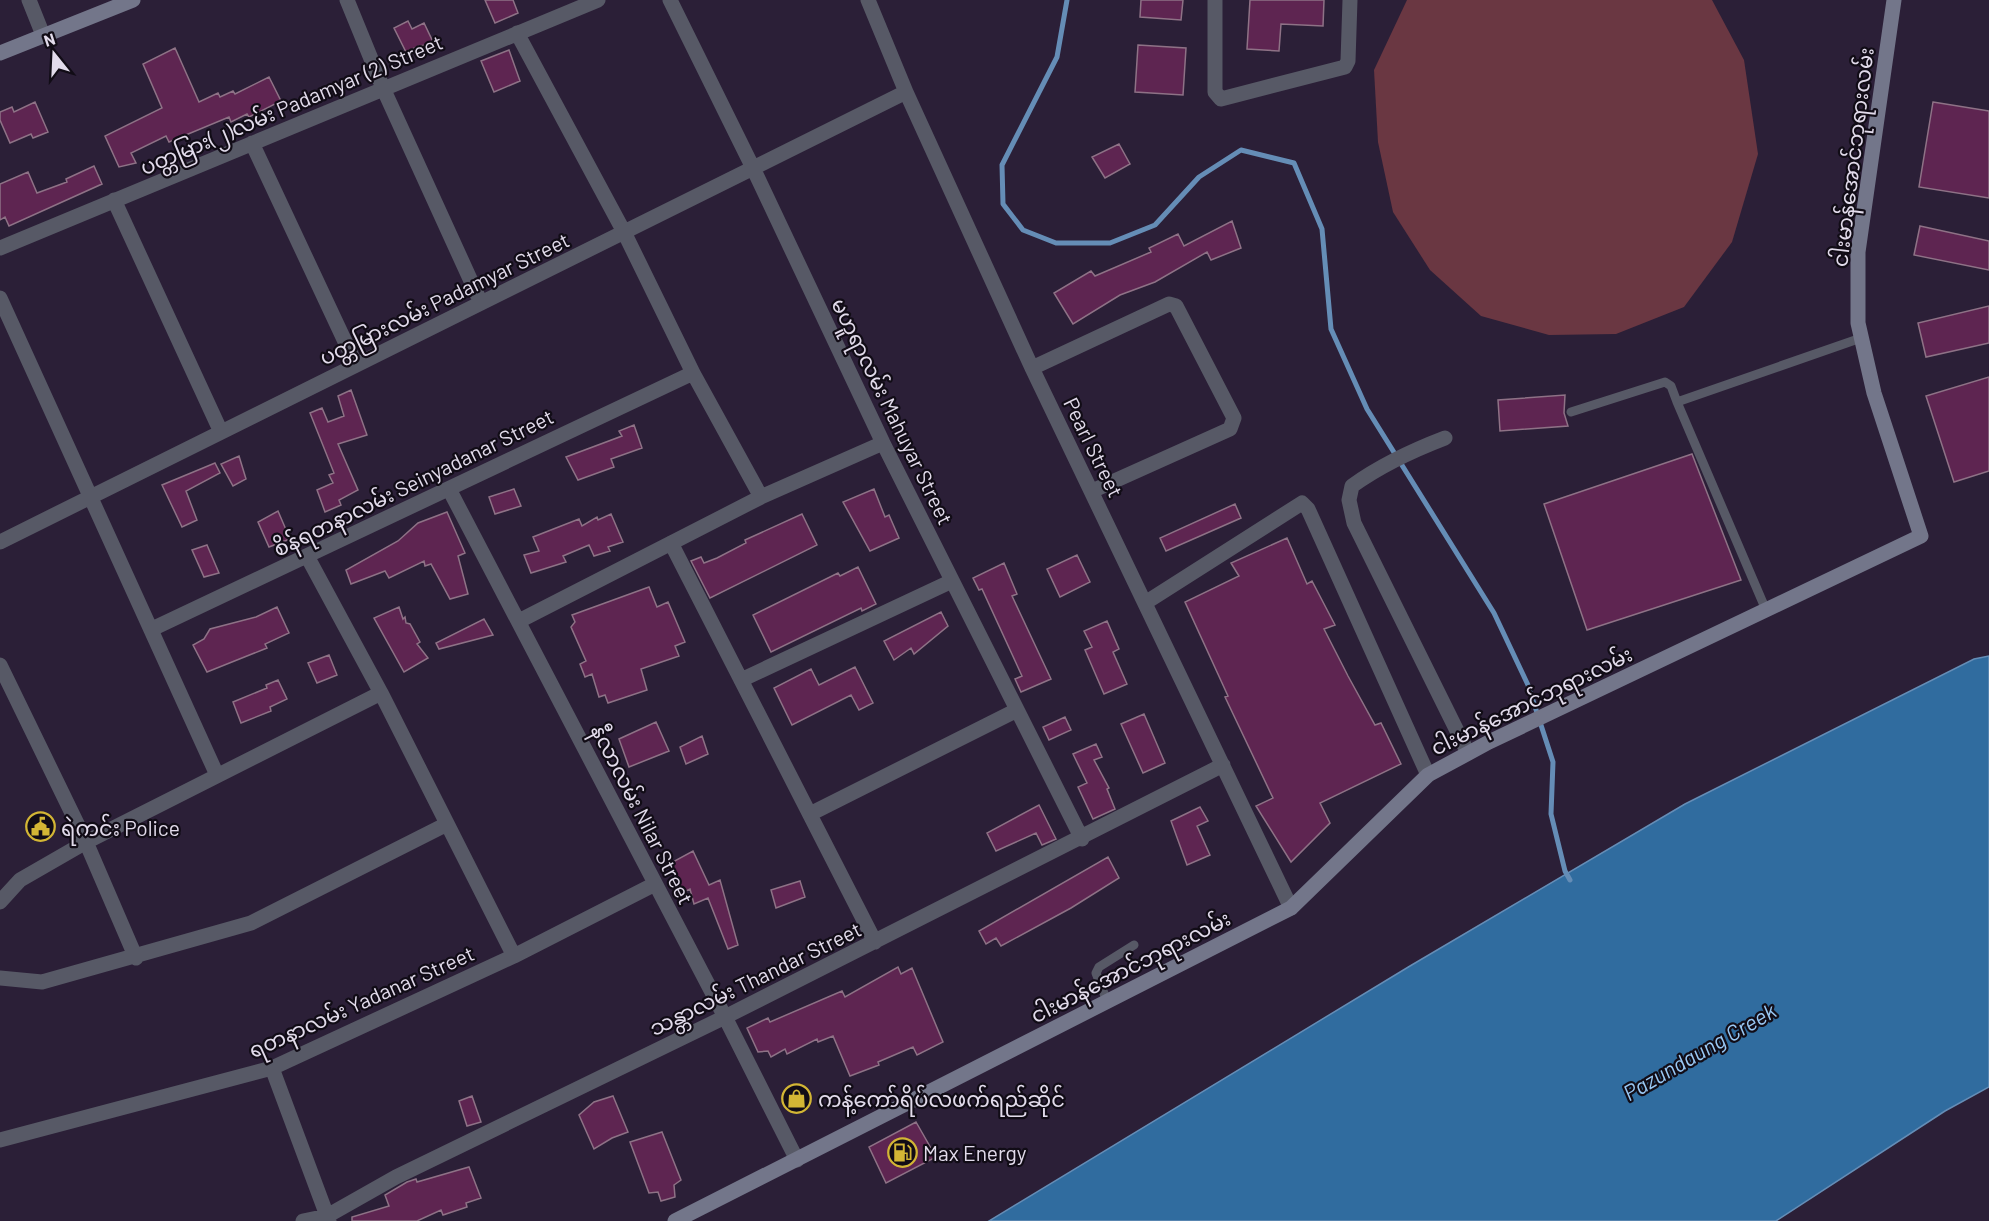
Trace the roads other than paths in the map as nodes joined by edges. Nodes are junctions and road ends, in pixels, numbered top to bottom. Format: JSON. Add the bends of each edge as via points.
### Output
{"nodes":[{"id":1,"x":29,"y":0,"type":"edge"},
{"id":2,"x":133,"y":0,"type":"edge"},
{"id":3,"x":346,"y":0,"type":"edge"},
{"id":4,"x":598,"y":0,"type":"edge"},
{"id":5,"x":670,"y":0,"type":"edge"},
{"id":6,"x":1215,"y":0,"type":"edge"},
{"id":7,"x":1350,"y":0,"type":"edge"},
{"id":8,"x":1894,"y":0,"type":"edge"},
{"id":9,"x":873,"y":2,"type":"edge"},
{"id":10,"x":517,"y":33,"type":"junction"},
{"id":11,"x":43,"y":35,"type":"junction"},
{"id":12,"x":0,"y":53,"type":"edge"},
{"id":13,"x":383,"y":88,"type":"junction"},
{"id":14,"x":906,"y":92,"type":"junction"},
{"id":15,"x":252,"y":143,"type":"junction"},
{"id":16,"x":753,"y":168,"type":"junction"},
{"id":17,"x":114,"y":200,"type":"junction"},
{"id":18,"x":624,"y":232,"type":"junction"},
{"id":19,"x":0,"y":248,"type":"edge"},
{"id":20,"x":0,"y":298,"type":"edge"},
{"id":21,"x":481,"y":303,"type":"junction"},
{"id":22,"x":1861,"y":338,"type":"junction"},
{"id":23,"x":356,"y":365,"type":"junction"},
{"id":24,"x":1032,"y":368,"type":"junction"},
{"id":25,"x":693,"y":373,"type":"junction"},
{"id":26,"x":1677,"y":402,"type":"junction"},
{"id":27,"x":1571,"y":412,"type":"dead end"},
{"id":28,"x":221,"y":432,"type":"junction"},
{"id":29,"x":1445,"y":438,"type":"dead end"},
{"id":30,"x":883,"y":443,"type":"junction"},
{"id":31,"x":449,"y":489,"type":"junction"},
{"id":32,"x":1092,"y":491,"type":"junction"},
{"id":33,"x":761,"y":497,"type":"junction"},
{"id":34,"x":90,"y":498,"type":"junction"},
{"id":35,"x":0,"y":542,"type":"edge"},
{"id":36,"x":671,"y":543,"type":"junction"},
{"id":37,"x":307,"y":556,"type":"junction"},
{"id":38,"x":952,"y":582,"type":"junction"},
{"id":39,"x":1145,"y":603,"type":"junction"},
{"id":40,"x":1766,"y":610,"type":"junction"},
{"id":41,"x":519,"y":621,"type":"junction"},
{"id":42,"x":152,"y":629,"type":"junction"},
{"id":43,"x":0,"y":665,"type":"edge"},
{"id":44,"x":741,"y":680,"type":"junction"},
{"id":45,"x":381,"y":693,"type":"junction"},
{"id":46,"x":1017,"y":710,"type":"junction"},
{"id":47,"x":1468,"y":753,"type":"junction"},
{"id":48,"x":1223,"y":765,"type":"junction"},
{"id":49,"x":217,"y":775,"type":"junction"},
{"id":50,"x":1428,"y":775,"type":"junction"},
{"id":51,"x":810,"y":814,"type":"junction"},
{"id":52,"x":447,"y":824,"type":"junction"},
{"id":53,"x":1082,"y":839,"type":"junction"},
{"id":54,"x":86,"y":842,"type":"junction"},
{"id":55,"x":656,"y":884,"type":"junction"},
{"id":56,"x":0,"y":902,"type":"edge"},
{"id":57,"x":1291,"y":908,"type":"junction"},
{"id":58,"x":875,"y":942,"type":"junction"},
{"id":59,"x":1134,"y":945,"type":"dead end"},
{"id":60,"x":514,"y":956,"type":"junction"},
{"id":61,"x":136,"y":958,"type":"junction"},
{"id":62,"x":0,"y":978,"type":"edge"},
{"id":63,"x":1107,"y":1001,"type":"junction"},
{"id":64,"x":725,"y":1017,"type":"junction"},
{"id":65,"x":272,"y":1068,"type":"junction"},
{"id":66,"x":0,"y":1140,"type":"edge"},
{"id":67,"x":796,"y":1160,"type":"junction"},
{"id":68,"x":328,"y":1219,"type":"edge"},
{"id":69,"x":303,"y":1221,"type":"edge"},
{"id":70,"x":675,"y":1221,"type":"edge"}],
"edges":[{"from":1,"to":11,"type":"street"},
{"from":2,"to":11,"type":"main road"},
{"from":3,"to":13,"type":"street"},
{"from":4,"to":10,"type":"street","name":"ပတ္တမြား(၂)လမ်း Padamyar (2) Street"},
{"from":5,"to":16,"type":"street","name":"မဟူရာလမ်း Mahuyar Street"},
{"from":6,"to":7,"type":"street","via":[[1215,92],[1221,99],[1345,67]]},
{"from":8,"to":22,"type":"main road","name":"ငါးမာန်အောင်ဘုရားလမ်း","via":[[1858,252]]},
{"from":9,"to":14,"type":"street","name":"Pearl Street"},
{"from":10,"to":13,"type":"street","name":"ပတ္တမြား(၂)လမ်း Padamyar (2) Street"},
{"from":10,"to":18,"type":"street"},
{"from":11,"to":12,"type":"main road"},
{"from":13,"to":15,"type":"street","name":"ပတ္တမြား(၂)လမ်း Padamyar (2) Street"},
{"from":13,"to":21,"type":"street"},
{"from":14,"to":16,"type":"street","name":"ပတ္တမြားလမ်း Padamyar Street"},
{"from":14,"to":24,"type":"street","name":"Pearl Street"},
{"from":15,"to":17,"type":"street","name":"ပတ္တမြား(၂)လမ်း Padamyar (2) Street"},
{"from":15,"to":23,"type":"street"},
{"from":16,"to":18,"type":"street","name":"ပတ္တမြားလမ်း Padamyar Street"},
{"from":16,"to":30,"type":"street","name":"မဟူရာလမ်း Mahuyar Street"},
{"from":17,"to":19,"type":"street","name":"ပတ္တမြား(၂)လမ်း Padamyar (2) Street"},
{"from":17,"to":28,"type":"street"},
{"from":18,"to":21,"type":"street","name":"ပတ္တမြားလမ်း Padamyar Street"},
{"from":18,"to":25,"type":"street"},
{"from":20,"to":34,"type":"street"},
{"from":21,"to":23,"type":"street","name":"ပတ္တမြားလမ်း Padamyar Street"},
{"from":22,"to":26,"type":"lane"},
{"from":22,"to":40,"type":"main road","name":"ငါးမာန်အောင်ဘုရားလမ်း","via":[[1874,393],[1921,536]]},
{"from":23,"to":28,"type":"street","name":"ပတ္တမြားလမ်း Padamyar Street"},
{"from":24,"to":32,"type":"street","name":"Pearl Street"},
{"from":24,"to":32,"type":"street","via":[[1169,304],[1176,306],[1234,418],[1230,429]]},
{"from":25,"to":31,"type":"street","name":"စိန်ရတနာလမ်း Seinyadanar Street"},
{"from":25,"to":33,"type":"street"},
{"from":26,"to":27,"type":"lane","via":[[1671,386],[1665,382]]},
{"from":26,"to":40,"type":"lane"},
{"from":28,"to":34,"type":"street","name":"ပတ္တမြားလမ်း Padamyar Street"},
{"from":29,"to":47,"type":"street","via":[[1388,462],[1352,486],[1348,500],[1353,523]]},
{"from":30,"to":33,"type":"street"},
{"from":30,"to":38,"type":"street","name":"မဟူရာလမ်း Mahuyar Street"},
{"from":31,"to":37,"type":"street","name":"စိန်ရတနာလမ်း Seinyadanar Street"},
{"from":31,"to":41,"type":"street","name":"နီလာလမ်း Nilar Street"},
{"from":32,"to":39,"type":"street","name":"Pearl Street"},
{"from":33,"to":36,"type":"street"},
{"from":34,"to":35,"type":"street","name":"ပတ္တမြားလမ်း Padamyar Street"},
{"from":34,"to":42,"type":"street"},
{"from":36,"to":41,"type":"street"},
{"from":36,"to":44,"type":"street"},
{"from":37,"to":42,"type":"street","name":"စိန်ရတနာလမ်း Seinyadanar Street"},
{"from":37,"to":45,"type":"street"},
{"from":38,"to":44,"type":"street"},
{"from":38,"to":46,"type":"street","name":"မဟူရာလမ်း Mahuyar Street"},
{"from":39,"to":48,"type":"street","name":"Pearl Street"},
{"from":39,"to":50,"type":"street","via":[[1302,503]]},
{"from":40,"to":47,"type":"main road","name":"ငါးမာန်အောင်ဘုရားလမ်း"},
{"from":41,"to":55,"type":"street","name":"နီလာလမ်း Nilar Street"},
{"from":42,"to":49,"type":"street"},
{"from":43,"to":54,"type":"street"},
{"from":44,"to":51,"type":"street"},
{"from":45,"to":49,"type":"street"},
{"from":45,"to":52,"type":"street"},
{"from":46,"to":51,"type":"street"},
{"from":46,"to":53,"type":"street","name":"မဟူရာလမ်း Mahuyar Street"},
{"from":47,"to":50,"type":"main road","name":"ငါးမာန်အောင်ဘုရားလမ်း"},
{"from":48,"to":53,"type":"street","name":"သန္တာလမ်း Thandar Street"},
{"from":48,"to":57,"type":"street","name":"Pearl Street"},
{"from":49,"to":54,"type":"street"},
{"from":50,"to":57,"type":"main road","name":"ငါးမာန်အောင်ဘုရားလမ်း"},
{"from":51,"to":58,"type":"street"},
{"from":52,"to":60,"type":"street"},
{"from":52,"to":61,"type":"street","via":[[251,923]]},
{"from":53,"to":58,"type":"street","name":"သန္တာလမ်း Thandar Street"},
{"from":54,"to":56,"type":"street","via":[[20,880]]},
{"from":54,"to":61,"type":"street"},
{"from":55,"to":60,"type":"street","name":"ရတနာလမ်း Yadanar Street"},
{"from":55,"to":64,"type":"street","name":"နီလာလမ်း Nilar Street"},
{"from":57,"to":63,"type":"main road","name":"ငါးမာန်အောင်ဘုရားလမ်း"},
{"from":58,"to":64,"type":"street","name":"သန္တာလမ်း Thandar Street"},
{"from":59,"to":63,"type":"lane","via":[[1099,967],[1096,973]]},
{"from":60,"to":65,"type":"street","name":"ရတနာလမ်း Yadanar Street"},
{"from":61,"to":62,"type":"street","via":[[42,982]]},
{"from":63,"to":67,"type":"main road","name":"ငါးမာန်အောင်ဘုရားလမ်း"},
{"from":64,"to":67,"type":"street","name":"နီလာလမ်း Nilar Street"},
{"from":64,"to":68,"type":"street","name":"သန္တာလမ်း Thandar Street","via":[[396,1177]]},
{"from":65,"to":66,"type":"street","name":"ရတနာလမ်း Yadanar Street"},
{"from":65,"to":68,"type":"street"},
{"from":67,"to":70,"type":"main road","name":"ငါးမာန်အောင်ဘုရားလမ်း"},
{"from":68,"to":69,"type":"street","name":"သန္တာလမ်း Thandar Street"}]}
